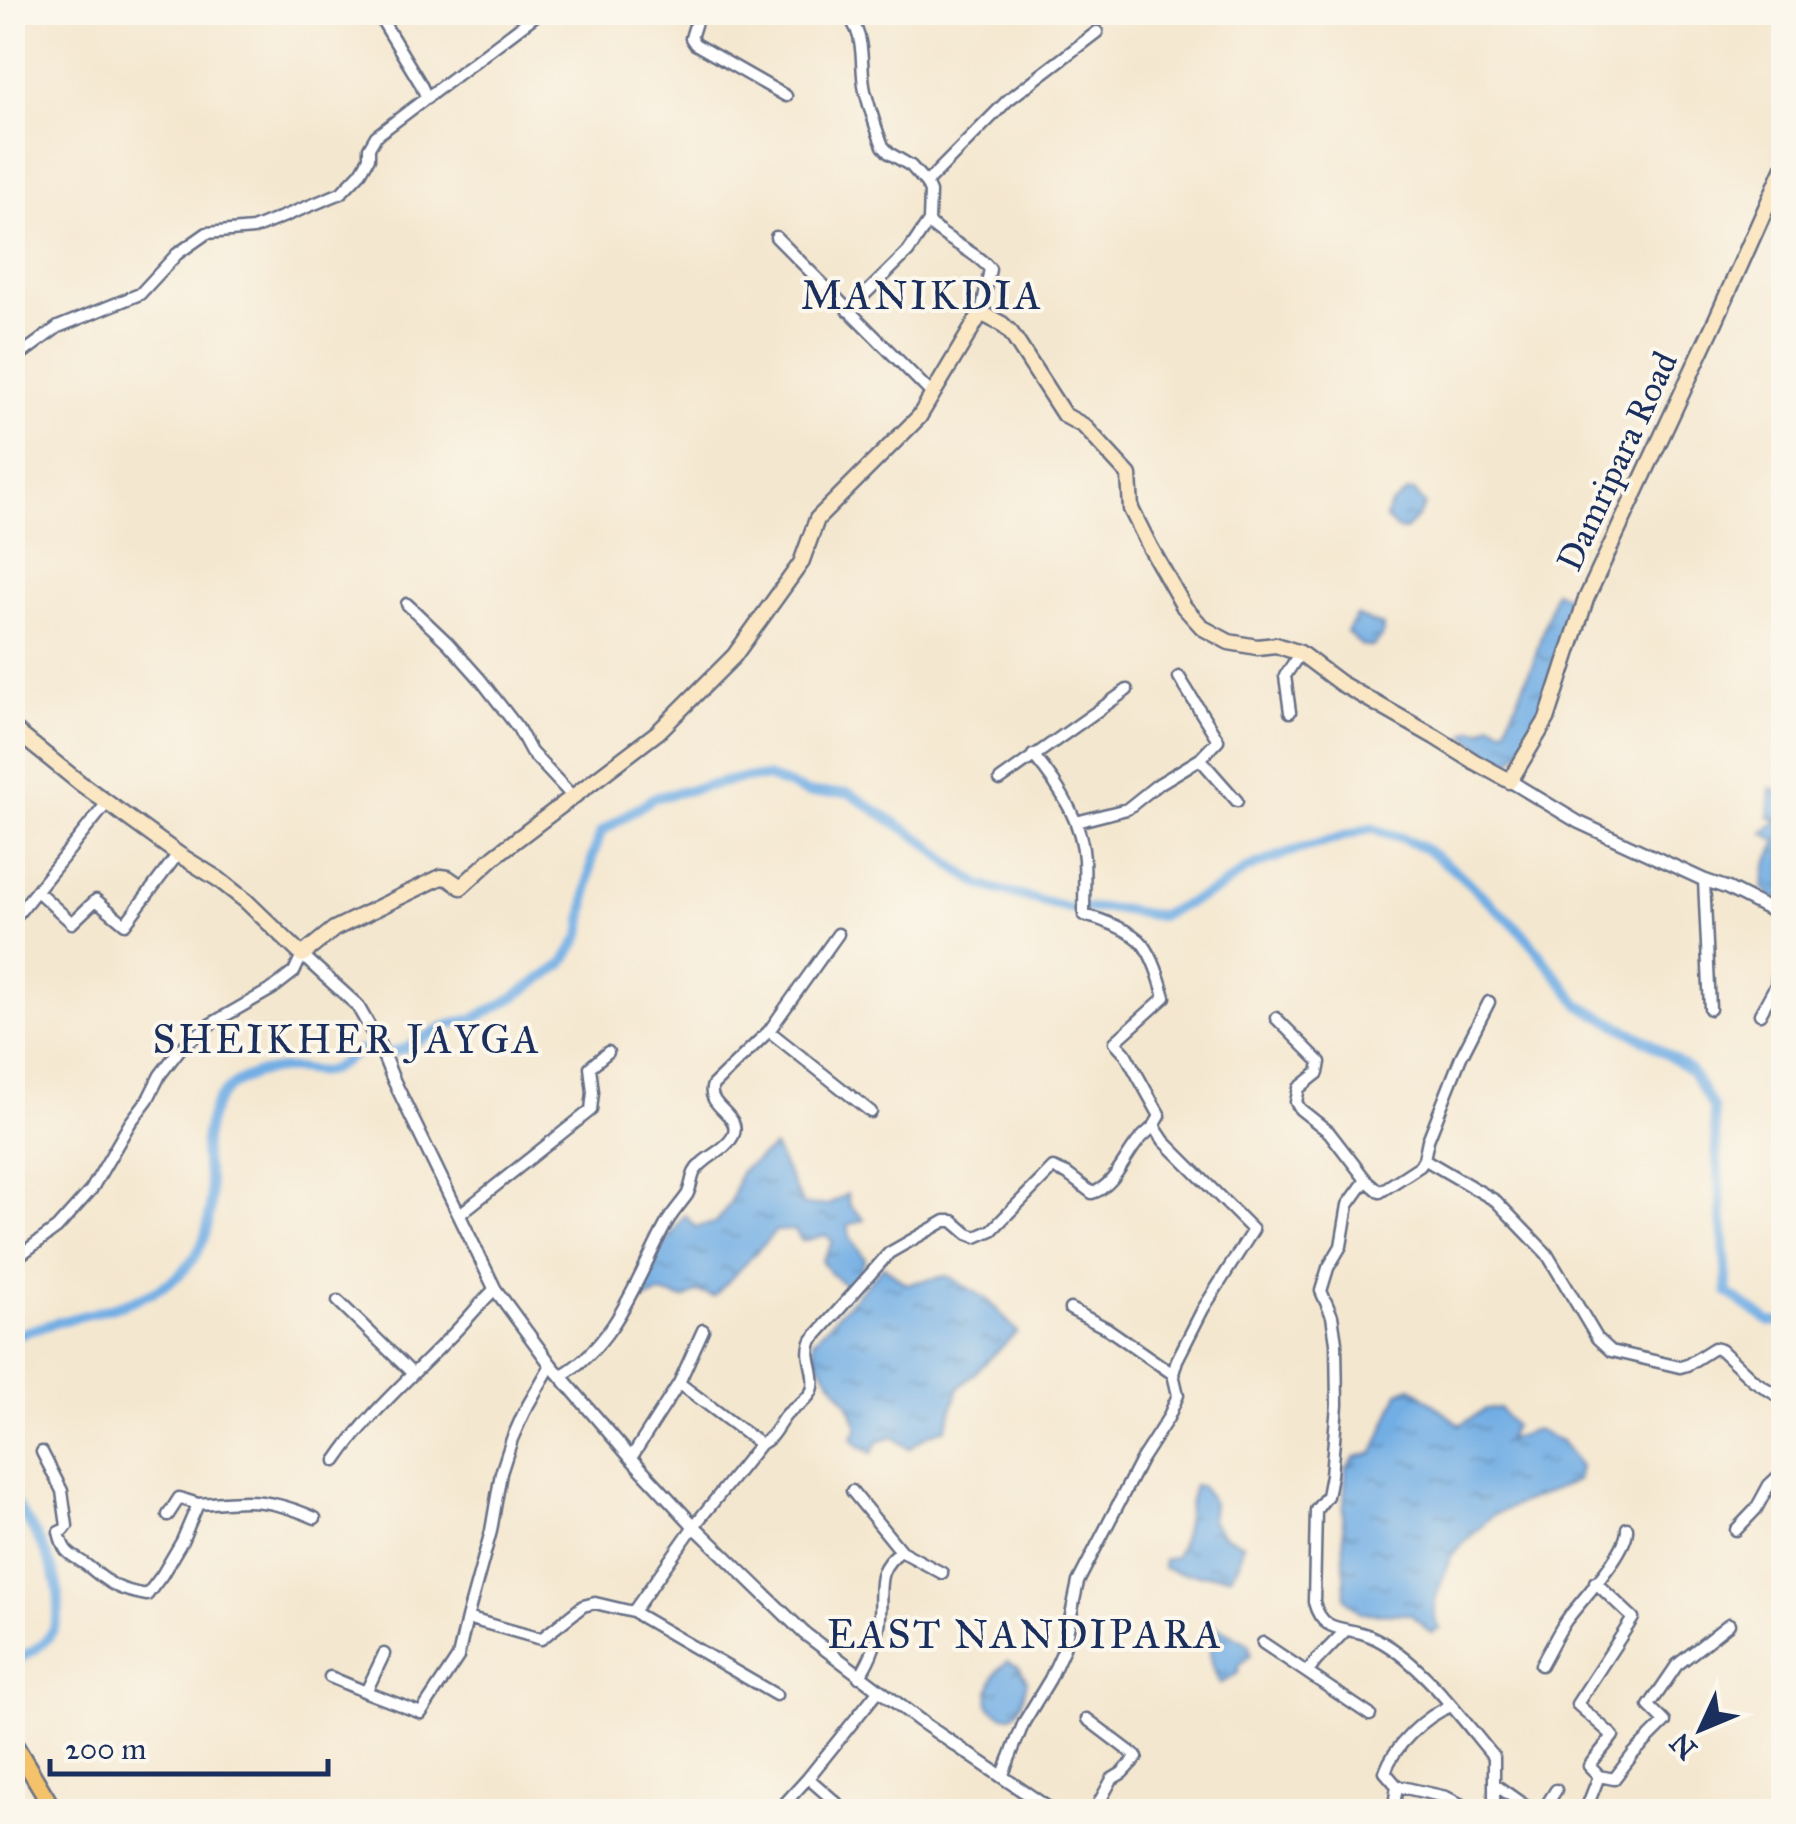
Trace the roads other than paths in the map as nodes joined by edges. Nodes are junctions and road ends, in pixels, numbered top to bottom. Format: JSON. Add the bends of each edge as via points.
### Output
{"nodes":[{"id":1,"x":377,"y":12,"type":"edge"},
{"id":2,"x":540,"y":12,"type":"edge"},
{"id":3,"x":699,"y":12,"type":"edge"},
{"id":4,"x":844,"y":12,"type":"edge"},
{"id":5,"x":1097,"y":32,"type":"dead end"},
{"id":6,"x":786,"y":96,"type":"dead end"},
{"id":7,"x":427,"y":98,"type":"junction"},
{"id":8,"x":1784,"y":168,"type":"edge"},
{"id":9,"x":926,"y":182,"type":"junction"},
{"id":10,"x":929,"y":221,"type":"junction"},
{"id":11,"x":776,"y":237,"type":"dead end"},
{"id":12,"x":848,"y":311,"type":"junction"},
{"id":13,"x":981,"y":313,"type":"junction"},
{"id":14,"x":12,"y":361,"type":"edge"},
{"id":15,"x":932,"y":394,"type":"junction"},
{"id":16,"x":407,"y":604,"type":"dead end"},
{"id":17,"x":1300,"y":653,"type":"junction"},
{"id":18,"x":1179,"y":677,"type":"dead end"},
{"id":19,"x":1127,"y":690,"type":"dead end"},
{"id":20,"x":1290,"y":712,"type":"dead end"},
{"id":21,"x":12,"y":728,"type":"edge"},
{"id":22,"x":1033,"y":754,"type":"junction"},
{"id":23,"x":1200,"y":759,"type":"junction"},
{"id":24,"x":1000,"y":780,"type":"dead end"},
{"id":25,"x":1510,"y":780,"type":"junction"},
{"id":26,"x":573,"y":798,"type":"junction"},
{"id":27,"x":1237,"y":801,"type":"dead end"},
{"id":28,"x":107,"y":803,"type":"junction"},
{"id":29,"x":1076,"y":822,"type":"junction"},
{"id":30,"x":178,"y":854,"type":"junction"},
{"id":31,"x":1704,"y":880,"type":"junction"},
{"id":32,"x":38,"y":891,"type":"junction"},
{"id":33,"x":1784,"y":917,"type":"edge"},
{"id":34,"x":12,"y":921,"type":"edge"},
{"id":35,"x":838,"y":934,"type":"dead end"},
{"id":36,"x":1784,"y":950,"type":"edge"},
{"id":37,"x":302,"y":954,"type":"junction"},
{"id":38,"x":1489,"y":1002,"type":"dead end"},
{"id":39,"x":1710,"y":1009,"type":"dead end"},
{"id":40,"x":1760,"y":1014,"type":"dead end"},
{"id":41,"x":1276,"y":1018,"type":"dead end"},
{"id":42,"x":770,"y":1031,"type":"junction"},
{"id":43,"x":608,"y":1052,"type":"dead end"},
{"id":44,"x":871,"y":1112,"type":"dead end"},
{"id":45,"x":1154,"y":1126,"type":"junction"},
{"id":46,"x":1424,"y":1158,"type":"junction"},
{"id":47,"x":1366,"y":1180,"type":"junction"},
{"id":48,"x":460,"y":1214,"type":"junction"},
{"id":49,"x":12,"y":1261,"type":"edge"},
{"id":50,"x":495,"y":1289,"type":"junction"},
{"id":51,"x":338,"y":1301,"type":"dead end"},
{"id":52,"x":1070,"y":1308,"type":"dead end"},
{"id":53,"x":702,"y":1330,"type":"dead end"},
{"id":54,"x":551,"y":1364,"type":"junction"},
{"id":55,"x":413,"y":1374,"type":"junction"},
{"id":56,"x":1173,"y":1374,"type":"junction"},
{"id":57,"x":562,"y":1375,"type":"junction"},
{"id":58,"x":678,"y":1383,"type":"junction"},
{"id":59,"x":1784,"y":1400,"type":"edge"},
{"id":60,"x":760,"y":1444,"type":"junction"},
{"id":61,"x":42,"y":1452,"type":"dead end"},
{"id":62,"x":631,"y":1458,"type":"junction"},
{"id":63,"x":336,"y":1461,"type":"dead end"},
{"id":64,"x":1784,"y":1471,"type":"edge"},
{"id":65,"x":852,"y":1491,"type":"dead end"},
{"id":66,"x":198,"y":1504,"type":"junction"},
{"id":67,"x":168,"y":1514,"type":"dead end"},
{"id":68,"x":316,"y":1518,"type":"dead end"},
{"id":69,"x":694,"y":1526,"type":"junction"},
{"id":70,"x":1627,"y":1528,"type":"dead end"},
{"id":71,"x":1736,"y":1530,"type":"dead end"},
{"id":72,"x":901,"y":1551,"type":"junction"},
{"id":73,"x":942,"y":1573,"type":"dead end"},
{"id":74,"x":1595,"y":1582,"type":"junction"},
{"id":75,"x":633,"y":1612,"type":"junction"},
{"id":76,"x":467,"y":1618,"type":"junction"},
{"id":77,"x":1729,"y":1624,"type":"dead end"},
{"id":78,"x":1346,"y":1631,"type":"junction"},
{"id":79,"x":1263,"y":1643,"type":"dead end"},
{"id":80,"x":384,"y":1654,"type":"dead end"},
{"id":81,"x":1541,"y":1665,"type":"dead end"},
{"id":82,"x":1308,"y":1672,"type":"junction"},
{"id":83,"x":330,"y":1677,"type":"dead end"},
{"id":84,"x":859,"y":1677,"type":"junction"},
{"id":85,"x":878,"y":1691,"type":"junction"},
{"id":86,"x":366,"y":1692,"type":"junction"},
{"id":87,"x":776,"y":1696,"type":"dead end"},
{"id":88,"x":1450,"y":1706,"type":"junction"},
{"id":89,"x":1370,"y":1715,"type":"dead end"},
{"id":90,"x":1087,"y":1719,"type":"dead end"},
{"id":91,"x":12,"y":1740,"type":"edge"},
{"id":92,"x":1599,"y":1776,"type":"junction"},
{"id":93,"x":1002,"y":1777,"type":"junction"},
{"id":94,"x":808,"y":1778,"type":"junction"},
{"id":95,"x":1494,"y":1784,"type":"junction"},
{"id":96,"x":1397,"y":1786,"type":"junction"},
{"id":97,"x":1556,"y":1790,"type":"dead end"},
{"id":98,"x":54,"y":1812,"type":"edge"},
{"id":99,"x":777,"y":1812,"type":"edge"},
{"id":100,"x":848,"y":1812,"type":"edge"},
{"id":101,"x":1054,"y":1812,"type":"edge"},
{"id":102,"x":1094,"y":1812,"type":"edge"},
{"id":103,"x":1393,"y":1812,"type":"edge"},
{"id":104,"x":1476,"y":1812,"type":"edge"},
{"id":105,"x":1494,"y":1812,"type":"edge"},
{"id":106,"x":1534,"y":1812,"type":"edge"},
{"id":107,"x":1542,"y":1812,"type":"edge"},
{"id":108,"x":1585,"y":1812,"type":"edge"}],
"edges":[{"from":1,"to":7,"type":"street"},
{"from":2,"to":7,"type":"street"},
{"from":3,"to":6,"type":"street","via":[[695,44]]},
{"from":4,"to":9,"type":"street","via":[[856,28],[864,87],[883,146]]},
{"from":5,"to":9,"type":"street","via":[[1008,100]]},
{"from":7,"to":14,"type":"street","via":[[376,136],[361,172],[342,192],[252,229],[208,232],[140,294],[58,327]]},
{"from":8,"to":25,"type":"main road","name":"Damripara Road","via":[[1586,599],[1547,719]]},
{"from":9,"to":10,"type":"street"},
{"from":10,"to":12,"type":"street","via":[[908,252]]},
{"from":10,"to":13,"type":"street","via":[[989,266]]},
{"from":11,"to":12,"type":"street"},
{"from":12,"to":15,"type":"street"},
{"from":13,"to":15,"type":"main road"},
{"from":13,"to":17,"type":"main road","via":[[1011,333],[1064,415],[1084,426],[1129,475],[1138,522],[1184,607],[1203,628],[1229,642]]},
{"from":15,"to":26,"type":"main road","via":[[919,417],[817,519],[801,563],[734,656],[658,732]]},
{"from":16,"to":26,"type":"street","via":[[480,679]]},
{"from":17,"to":20,"type":"street","via":[[1285,676]]},
{"from":17,"to":25,"type":"main road"},
{"from":18,"to":23,"type":"street","via":[[1218,740]]},
{"from":19,"to":22,"type":"street"},
{"from":21,"to":28,"type":"main road"},
{"from":22,"to":24,"type":"street"},
{"from":22,"to":29,"type":"street"},
{"from":23,"to":27,"type":"street"},
{"from":23,"to":29,"type":"street","via":[[1127,810]]},
{"from":25,"to":31,"type":"street","via":[[1578,822]]},
{"from":26,"to":37,"type":"main road","via":[[466,885],[441,877],[334,929]]},
{"from":28,"to":30,"type":"main road"},
{"from":28,"to":32,"type":"street"},
{"from":29,"to":45,"type":"street","via":[[1084,856],[1084,915],[1142,942],[1160,978],[1165,998],[1115,1042],[1160,1116]]},
{"from":30,"to":32,"type":"street","via":[[125,924],[96,900],[72,923]]},
{"from":30,"to":37,"type":"main road","via":[[246,901]]},
{"from":31,"to":33,"type":"street"},
{"from":31,"to":39,"type":"street"},
{"from":32,"to":34,"type":"street"},
{"from":35,"to":42,"type":"street"},
{"from":36,"to":40,"type":"street","via":[[1776,986]]},
{"from":37,"to":48,"type":"street","via":[[358,1004]]},
{"from":37,"to":49,"type":"street","via":[[294,972],[180,1049],[91,1190],[57,1228]]},
{"from":38,"to":46,"type":"street"},
{"from":41,"to":47,"type":"street","via":[[1320,1062],[1298,1088],[1296,1102]]},
{"from":42,"to":44,"type":"street"},
{"from":42,"to":57,"type":"street","via":[[710,1090],[734,1126],[729,1142],[696,1169],[621,1313],[588,1356]]},
{"from":43,"to":48,"type":"street","via":[[590,1068],[591,1110]]},
{"from":45,"to":56,"type":"street","via":[[1252,1230]]},
{"from":45,"to":60,"type":"street","via":[[1098,1191],[1053,1168],[992,1230],[976,1237],[958,1223],[944,1222],[889,1253],[812,1340],[811,1393]]},
{"from":46,"to":47,"type":"street","via":[[1380,1192]]},
{"from":46,"to":59,"type":"street","via":[[1496,1202],[1547,1254],[1611,1351],[1680,1366],[1714,1348]]},
{"from":47,"to":78,"type":"street","via":[[1348,1206],[1341,1246],[1321,1290],[1336,1342],[1337,1404],[1332,1476],[1316,1510],[1314,1602],[1324,1622]]},
{"from":48,"to":50,"type":"street"},
{"from":50,"to":54,"type":"street"},
{"from":50,"to":55,"type":"street"},
{"from":51,"to":55,"type":"street"},
{"from":52,"to":56,"type":"street"},
{"from":53,"to":58,"type":"street"},
{"from":54,"to":57,"type":"street"},
{"from":54,"to":76,"type":"street","via":[[506,1456]]},
{"from":55,"to":63,"type":"street"},
{"from":56,"to":93,"type":"street","via":[[1174,1406],[1087,1562],[1064,1648]]},
{"from":57,"to":62,"type":"street"},
{"from":58,"to":60,"type":"street"},
{"from":58,"to":62,"type":"street"},
{"from":60,"to":69,"type":"street"},
{"from":61,"to":66,"type":"street","via":[[62,1491],[62,1543],[71,1558],[119,1588],[147,1594]]},
{"from":62,"to":69,"type":"street"},
{"from":64,"to":71,"type":"street"},
{"from":65,"to":72,"type":"street"},
{"from":66,"to":67,"type":"street","via":[[179,1498]]},
{"from":66,"to":68,"type":"street","via":[[244,1500]]},
{"from":69,"to":75,"type":"street"},
{"from":69,"to":84,"type":"street"},
{"from":70,"to":74,"type":"street","via":[[1628,1538]]},
{"from":72,"to":73,"type":"street"},
{"from":72,"to":84,"type":"street","via":[[883,1568],[875,1644]]},
{"from":74,"to":81,"type":"street"},
{"from":74,"to":92,"type":"street","via":[[1634,1618],[1578,1704],[1614,1736],[1589,1766]]},
{"from":75,"to":76,"type":"street","via":[[583,1606],[541,1639]]},
{"from":75,"to":87,"type":"street"},
{"from":76,"to":86,"type":"street","via":[[458,1657],[421,1714]]},
{"from":77,"to":92,"type":"street","via":[[1664,1682],[1649,1706],[1665,1722],[1614,1779]]},
{"from":78,"to":82,"type":"street"},
{"from":78,"to":88,"type":"street","via":[[1369,1635],[1406,1658]]},
{"from":79,"to":82,"type":"street"},
{"from":80,"to":86,"type":"street"},
{"from":82,"to":89,"type":"street"},
{"from":83,"to":86,"type":"street"},
{"from":84,"to":85,"type":"street"},
{"from":85,"to":93,"type":"street"},
{"from":85,"to":94,"type":"street"},
{"from":88,"to":95,"type":"street","via":[[1494,1757]]},
{"from":88,"to":96,"type":"street","via":[[1394,1751],[1385,1772]]},
{"from":90,"to":102,"type":"street","via":[[1137,1757],[1112,1779]]},
{"from":91,"to":98,"type":"main road"},
{"from":92,"to":108,"type":"street"},
{"from":93,"to":101,"type":"street"},
{"from":94,"to":99,"type":"street"},
{"from":94,"to":100,"type":"street"},
{"from":95,"to":105,"type":"street"},
{"from":95,"to":106,"type":"street"},
{"from":96,"to":103,"type":"street"},
{"from":96,"to":104,"type":"street"},
{"from":97,"to":107,"type":"street"}]}
